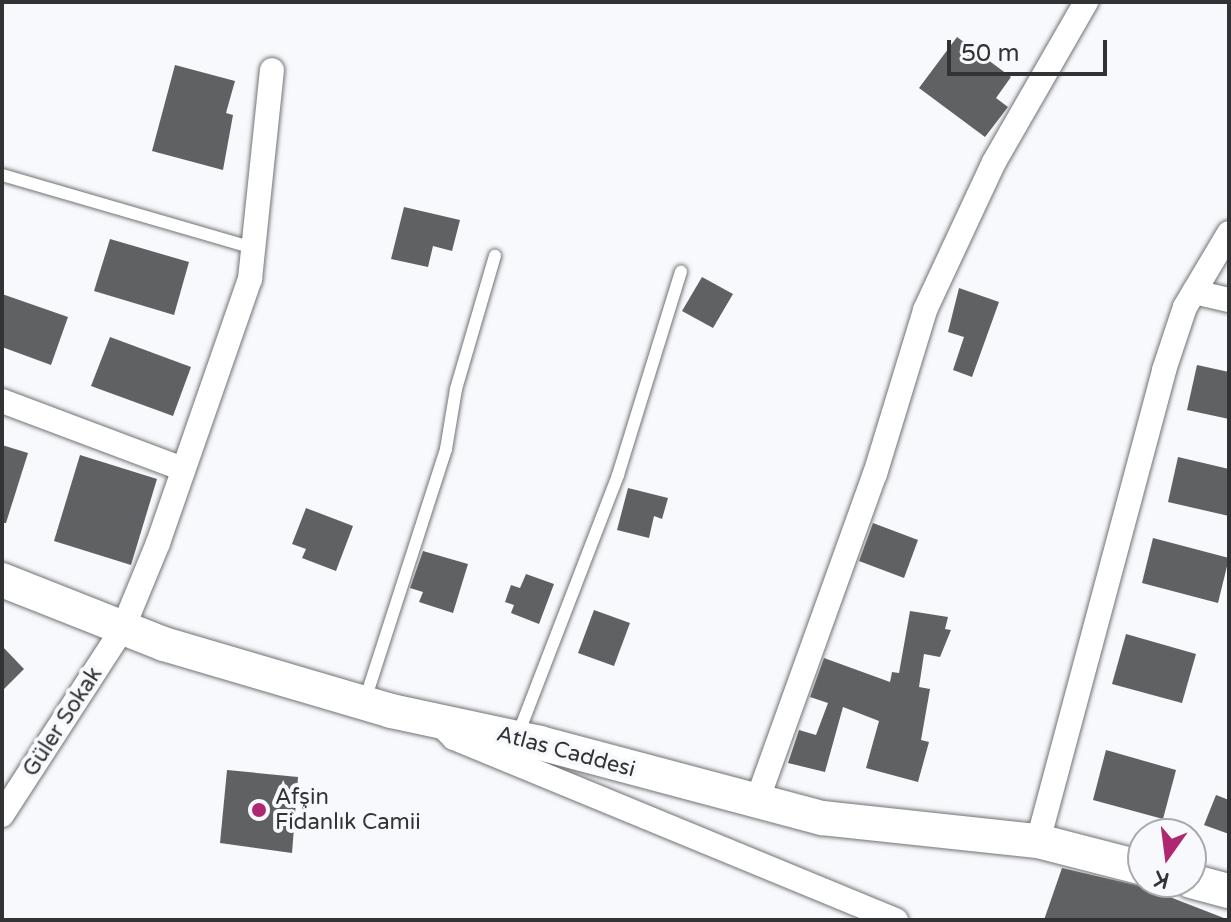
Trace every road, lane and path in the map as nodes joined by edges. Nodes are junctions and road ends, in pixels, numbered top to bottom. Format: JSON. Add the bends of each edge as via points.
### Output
{"nodes":[{"id":1,"x":1086,"y":2,"type":"edge"},
{"id":2,"x":272,"y":70,"type":"dead end"},
{"id":3,"x":2,"y":175,"type":"edge"},
{"id":4,"x":1229,"y":233,"type":"edge"},
{"id":5,"x":254,"y":248,"type":"junction"},
{"id":6,"x":495,"y":256,"type":"dead end"},
{"id":7,"x":681,"y":272,"type":"dead end"},
{"id":8,"x":1194,"y":292,"type":"junction"},
{"id":9,"x":1229,"y":300,"type":"edge"},
{"id":10,"x":2,"y":401,"type":"edge"},
{"id":11,"x":183,"y":469,"type":"junction"},
{"id":12,"x":2,"y":580,"type":"edge"},
{"id":13,"x":123,"y":628,"type":"junction"},
{"id":14,"x":364,"y":703,"type":"junction"},
{"id":15,"x":436,"y":721,"type":"junction"},
{"id":16,"x":516,"y":738,"type":"junction"},
{"id":17,"x":757,"y":801,"type":"junction"},
{"id":18,"x":2,"y":815,"type":"edge"},
{"id":19,"x":1038,"y":841,"type":"junction"},
{"id":20,"x":1127,"y":864,"type":"edge"},
{"id":21,"x":1207,"y":885,"type":"edge"},
{"id":22,"x":1229,"y":891,"type":"edge"},
{"id":23,"x":896,"y":920,"type":"edge"}],
"edges":[{"from":1,"to":17,"type":"street","via":[[994,162],[925,310],[875,474]]},
{"from":2,"to":5,"type":"street","name":"Güler Sokak"},
{"from":3,"to":5,"type":"lane"},
{"from":4,"to":8,"type":"street"},
{"from":5,"to":11,"type":"street","name":"Güler Sokak","via":[[250,279]]},
{"from":6,"to":14,"type":"lane","via":[[456,389],[446,449]]},
{"from":7,"to":16,"type":"lane","via":[[618,475]]},
{"from":8,"to":9,"type":"street"},
{"from":8,"to":19,"type":"street","via":[[1164,370]]},
{"from":10,"to":11,"type":"street"},
{"from":11,"to":13,"type":"street","name":"Güler Sokak"},
{"from":12,"to":13,"type":"street","name":"Atlas Caddesi"},
{"from":13,"to":14,"type":"street","name":"Atlas Caddesi"},
{"from":13,"to":18,"type":"street","name":"Güler Sokak"},
{"from":14,"to":15,"type":"street","name":"Atlas Caddesi"},
{"from":15,"to":16,"type":"street","name":"Atlas Caddesi"},
{"from":15,"to":23,"type":"street","via":[[454,738]]},
{"from":16,"to":17,"type":"street","name":"Atlas Caddesi"},
{"from":17,"to":19,"type":"street","name":"Atlas Caddesi","via":[[822,818]]},
{"from":19,"to":20,"type":"street","name":"Atlas Caddesi"},
{"from":21,"to":22,"type":"street"}]}
